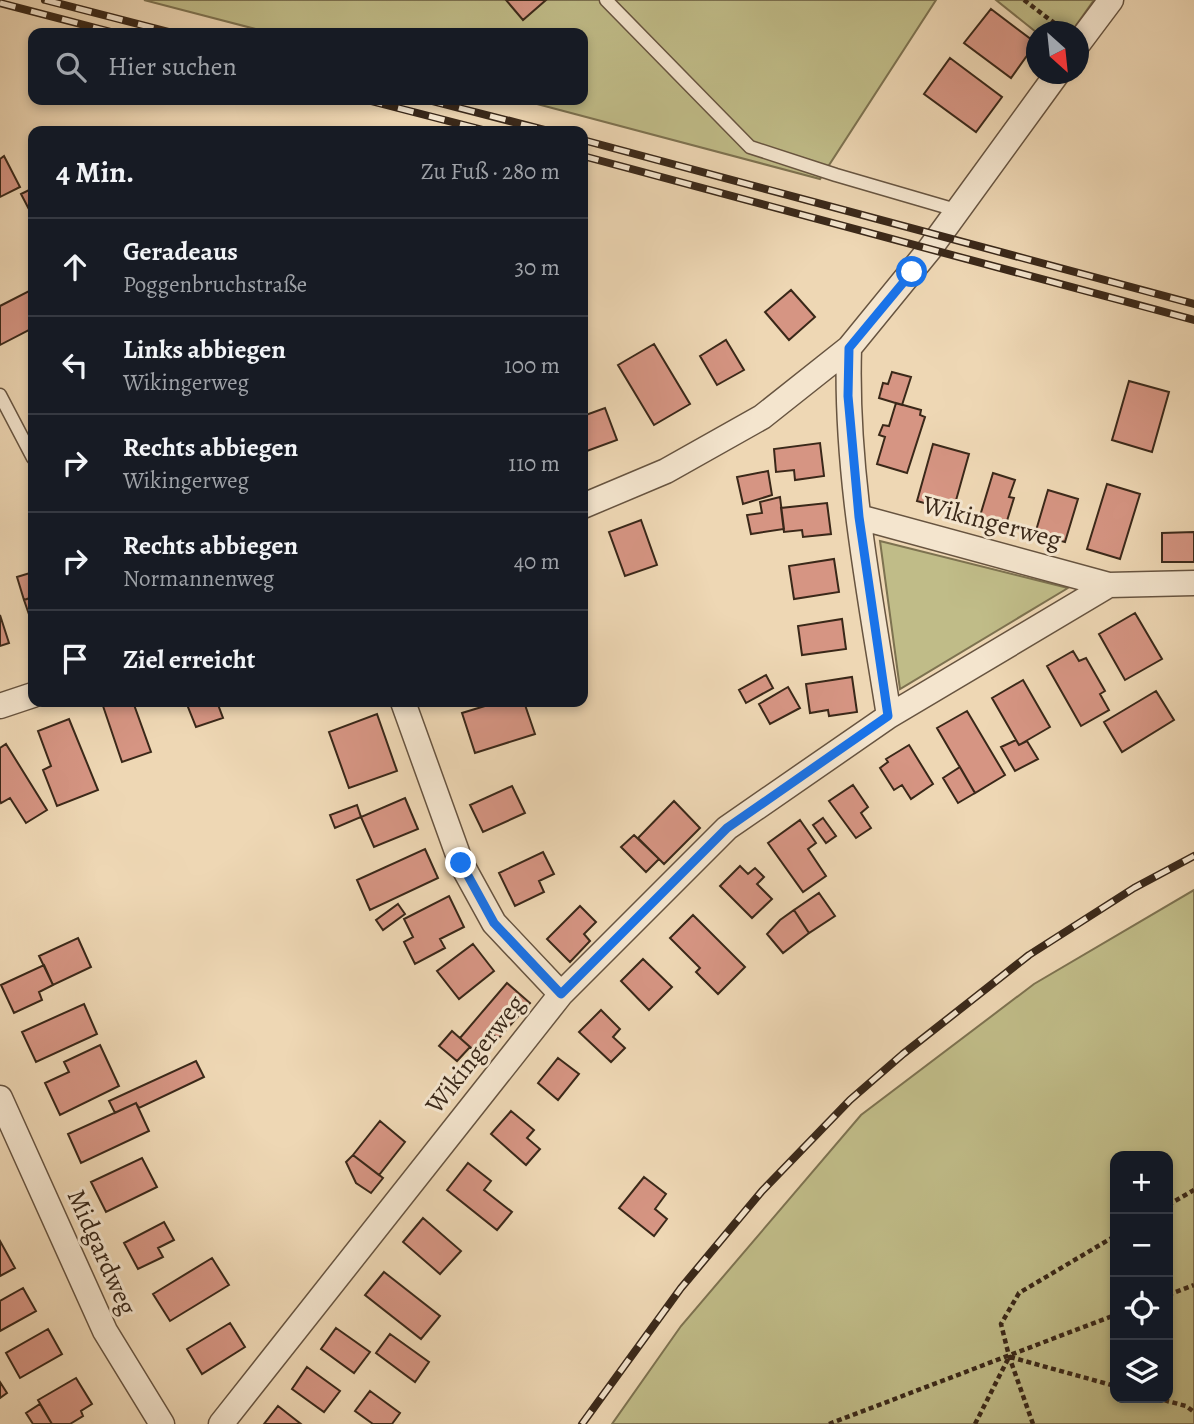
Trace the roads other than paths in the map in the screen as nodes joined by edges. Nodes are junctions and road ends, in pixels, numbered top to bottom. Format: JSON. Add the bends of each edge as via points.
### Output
{"nodes":[{"id":1,"x":606,"y":0,"type":"edge"},
{"id":2,"x":1111,"y":0,"type":"edge"},
{"id":3,"x":1089,"y":30,"type":"edge"},
{"id":4,"x":1050,"y":84,"type":"edge"},
{"id":5,"x":956,"y":210,"type":"junction"},
{"id":6,"x":849,"y":348,"type":"junction"},
{"id":7,"x":0,"y":395,"type":"edge"},
{"id":8,"x":28,"y":448,"type":"edge"},
{"id":9,"x":588,"y":504,"type":"edge"},
{"id":10,"x":859,"y":517,"type":"junction"},
{"id":11,"x":1194,"y":583,"type":"edge"},
{"id":12,"x":1109,"y":584,"type":"junction"},
{"id":13,"x":28,"y":697,"type":"edge"},
{"id":14,"x":0,"y":706,"type":"edge"},
{"id":15,"x":405,"y":707,"type":"edge"},
{"id":16,"x":888,"y":716,"type":"junction"},
{"id":17,"x":561,"y":994,"type":"junction"},
{"id":18,"x":0,"y":1098,"type":"edge"},
{"id":19,"x":162,"y":1424,"type":"edge"},
{"id":20,"x":221,"y":1424,"type":"edge"}],
"edges":[{"from":1,"to":5,"type":"lane","via":[[750,147]]},
{"from":2,"to":3,"type":"street"},
{"from":4,"to":5,"type":"street"},
{"from":5,"to":6,"type":"street"},
{"from":6,"to":9,"type":"street","via":[[762,417],[666,471]]},
{"from":6,"to":10,"type":"street","via":[[848,396]]},
{"from":7,"to":8,"type":"lane"},
{"from":10,"to":12,"type":"street","name":"Wikingerweg"},
{"from":10,"to":16,"type":"street"},
{"from":11,"to":12,"type":"street","name":"Wikingerweg"},
{"from":12,"to":16,"type":"street","name":"Wikingerweg"},
{"from":13,"to":14,"type":"street"},
{"from":15,"to":17,"type":"street","via":[[461,863],[494,923]]},
{"from":16,"to":17,"type":"street","name":"Wikingerweg","via":[[727,828]]},
{"from":17,"to":20,"type":"street","name":"Wikingerweg"},
{"from":18,"to":19,"type":"street","name":"Midgardweg","via":[[105,1331]]}]}
